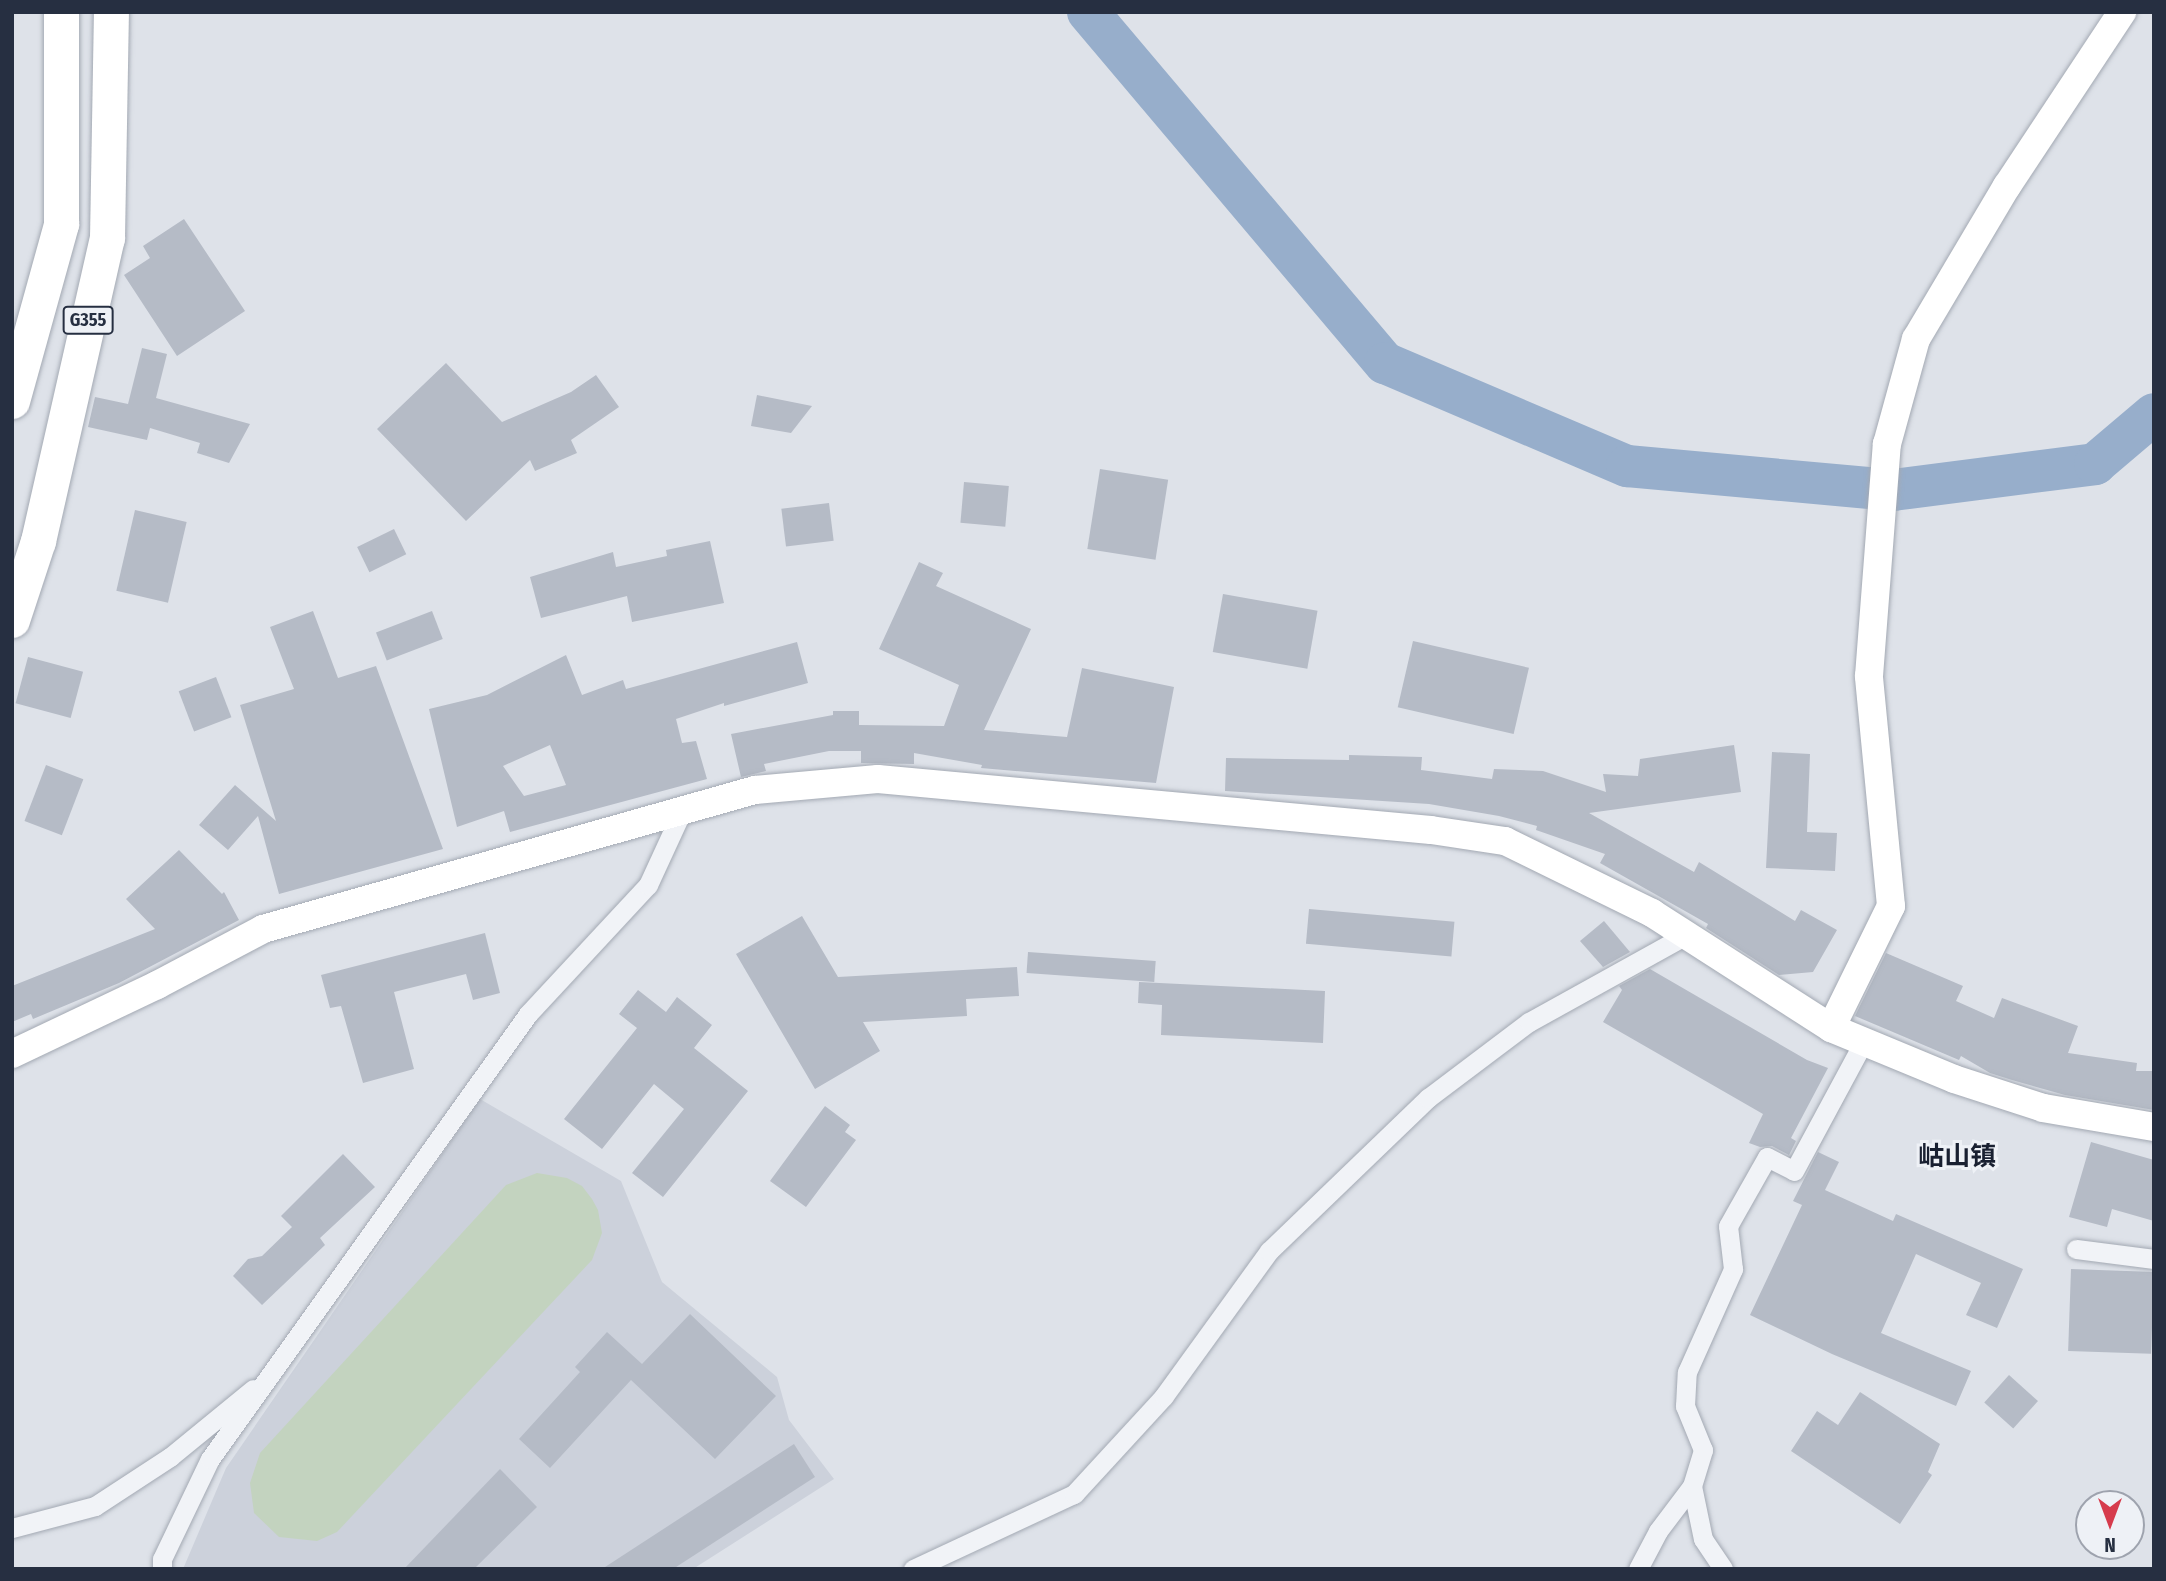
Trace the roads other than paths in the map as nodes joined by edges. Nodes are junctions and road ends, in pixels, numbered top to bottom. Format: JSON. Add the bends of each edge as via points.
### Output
{"nodes":[{"id":1,"x":61,"y":12,"type":"edge"},
{"id":2,"x":111,"y":12,"type":"edge"},
{"id":3,"x":2122,"y":12,"type":"edge"},
{"id":4,"x":12,"y":401,"type":"edge"},
{"id":5,"x":12,"y":621,"type":"edge"},
{"id":6,"x":682,"y":811,"type":"junction"},
{"id":7,"x":1686,"y":935,"type":"junction"},
{"id":8,"x":1831,"y":1028,"type":"junction"},
{"id":9,"x":1864,"y":1041,"type":"junction"},
{"id":10,"x":12,"y":1054,"type":"edge"},
{"id":11,"x":2154,"y":1127,"type":"edge"},
{"id":12,"x":2076,"y":1249,"type":"dead end"},
{"id":13,"x":2154,"y":1259,"type":"edge"},
{"id":14,"x":275,"y":1371,"type":"junction"},
{"id":15,"x":1692,"y":1486,"type":"junction"},
{"id":16,"x":12,"y":1528,"type":"edge"},
{"id":17,"x":162,"y":1569,"type":"edge"},
{"id":18,"x":913,"y":1569,"type":"edge"},
{"id":19,"x":1638,"y":1569,"type":"edge"},
{"id":20,"x":1723,"y":1569,"type":"edge"}],
"edges":[{"from":1,"to":4,"type":"highway","number":"G355","via":[[61,224]]},
{"from":2,"to":5,"type":"highway","number":"G355","via":[[107,238],[38,541]]},
{"from":3,"to":8,"type":"street","via":[[2007,186],[1916,339],[1887,444],[1869,676],[1891,906]]},
{"from":6,"to":7,"type":"street","via":[[755,790],[878,779],[1431,830],[1505,841],[1652,913]]},
{"from":6,"to":10,"type":"street","via":[[263,929]]},
{"from":6,"to":14,"type":"street","via":[[648,885],[528,1014]]},
{"from":7,"to":8,"type":"street"},
{"from":7,"to":18,"type":"street","via":[[1529,1022],[1429,1098],[1269,1251],[1164,1396],[1074,1494]]},
{"from":8,"to":9,"type":"street"},
{"from":9,"to":11,"type":"street","via":[[1954,1079],[2043,1108]]},
{"from":9,"to":15,"type":"street","via":[[1794,1171],[1767,1157],[1728,1226],[1733,1269],[1686,1373],[1685,1406],[1703,1450]]},
{"from":12,"to":13,"type":"street"},
{"from":14,"to":16,"type":"street","via":[[170,1457],[95,1506]]},
{"from":14,"to":17,"type":"street","via":[[210,1459],[162,1559]]},
{"from":15,"to":19,"type":"street","via":[[1658,1531]]},
{"from":15,"to":20,"type":"street","via":[[1703,1539]]}]}
